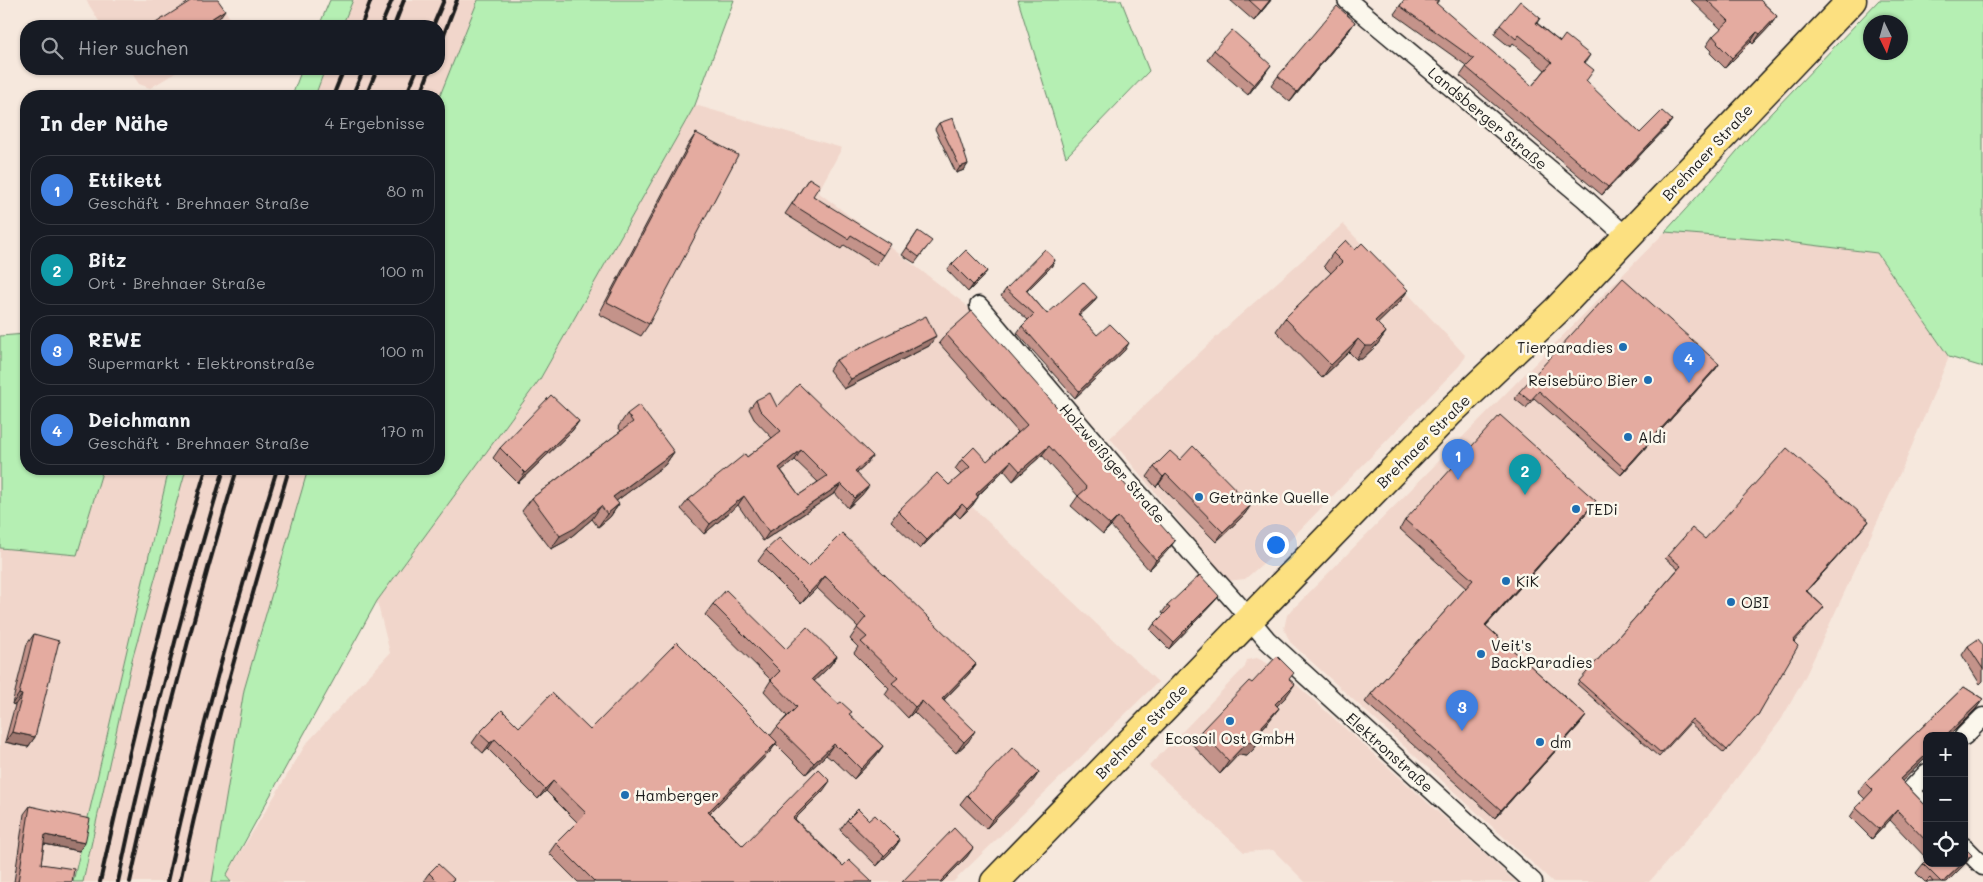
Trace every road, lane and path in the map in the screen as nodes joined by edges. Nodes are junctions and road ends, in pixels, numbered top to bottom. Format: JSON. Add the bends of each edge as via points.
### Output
{"nodes":[{"id":1,"x":1348,"y":0,"type":"edge"},
{"id":2,"x":1852,"y":0,"type":"edge"},
{"id":3,"x":1627,"y":237,"type":"junction"},
{"id":4,"x":979,"y":306,"type":"dead end"},
{"id":5,"x":1250,"y":619,"type":"junction"},
{"id":6,"x":1983,"y":717,"type":"edge"},
{"id":7,"x":1968,"y":732,"type":"edge"},
{"id":8,"x":1923,"y":778,"type":"edge"},
{"id":9,"x":1923,"y":804,"type":"edge"},
{"id":10,"x":1968,"y":851,"type":"edge"},
{"id":11,"x":1983,"y":866,"type":"edge"},
{"id":12,"x":995,"y":882,"type":"edge"},
{"id":13,"x":1533,"y":882,"type":"edge"}],
"edges":[{"from":1,"to":3,"type":"street","name":"Landsberger Straße"},
{"from":2,"to":3,"type":"main road","name":"Brehnaer Straße"},
{"from":3,"to":5,"type":"main road","name":"Brehnaer Straße","via":[[1450,412]]},
{"from":4,"to":5,"type":"street","name":"Holzweißiger Straße"},
{"from":5,"to":12,"type":"main road","name":"Brehnaer Straße"},
{"from":5,"to":13,"type":"street","name":"Elektronstraße","via":[[1276,650]]},
{"from":6,"to":7,"type":"street"},
{"from":8,"to":9,"type":"street","via":[[1910,791]]},
{"from":10,"to":11,"type":"street"}]}
